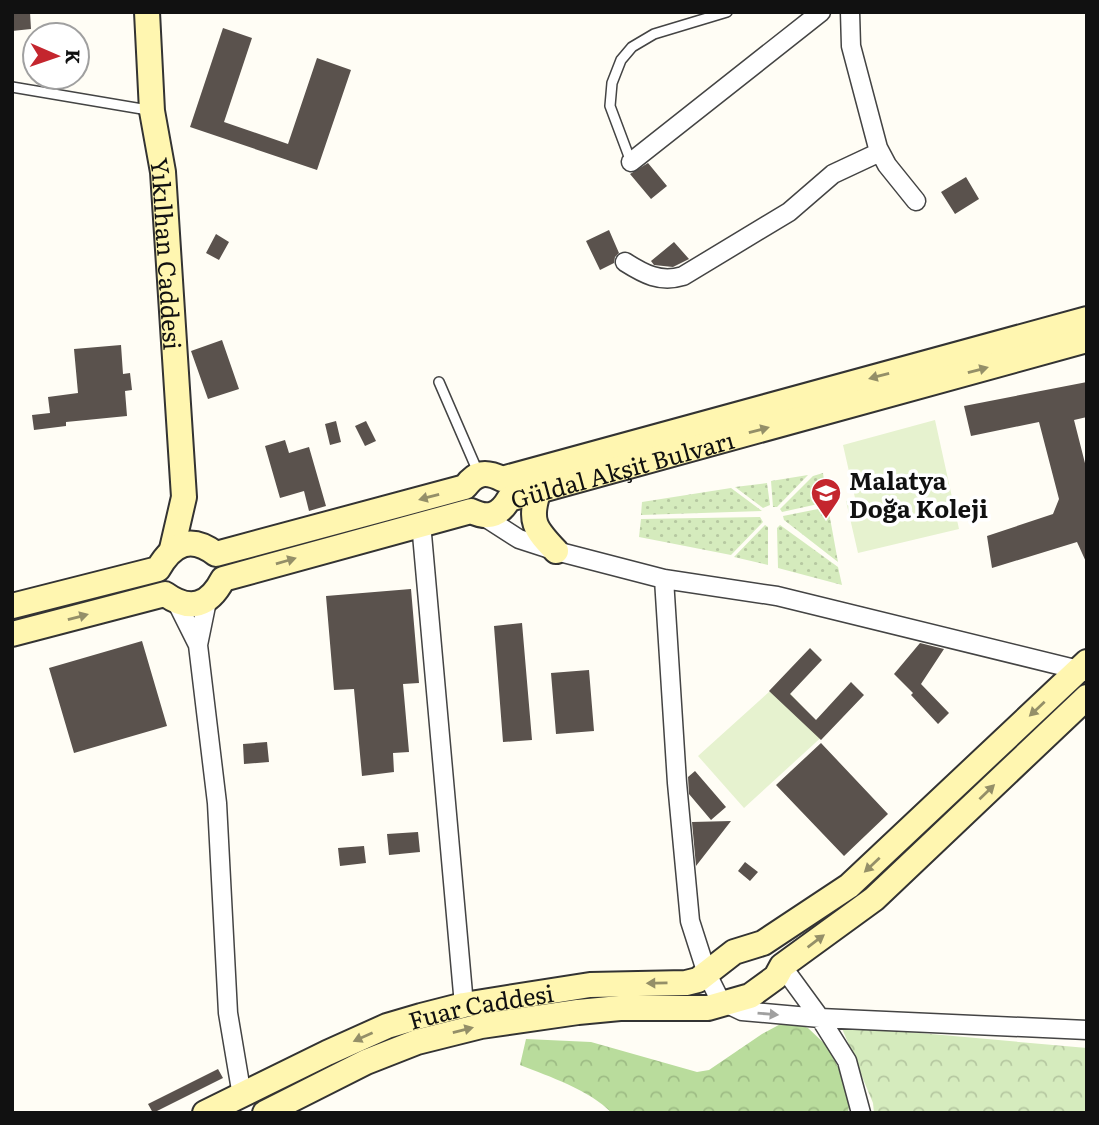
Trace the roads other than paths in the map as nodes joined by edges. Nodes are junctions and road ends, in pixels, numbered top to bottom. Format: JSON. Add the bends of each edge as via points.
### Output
{"nodes":[{"id":1,"x":147,"y":12,"type":"edge"},
{"id":2,"x":727,"y":12,"type":"edge"},
{"id":3,"x":821,"y":12,"type":"edge"},
{"id":4,"x":850,"y":12,"type":"edge"},
{"id":5,"x":12,"y":86,"type":"edge"},
{"id":6,"x":152,"y":111,"type":"junction"},
{"id":7,"x":880,"y":152,"type":"junction"},
{"id":8,"x":631,"y":162,"type":"joint"},
{"id":9,"x":916,"y":201,"type":"dead end"},
{"id":10,"x":625,"y":261,"type":"dead end"},
{"id":11,"x":1087,"y":319,"type":"edge"},
{"id":12,"x":1087,"y":340,"type":"edge"},
{"id":13,"x":439,"y":382,"type":"dead end"},
{"id":14,"x":539,"y":490,"type":"junction"},
{"id":15,"x":488,"y":496,"type":"junction"},
{"id":16,"x":184,"y":497,"type":"junction"},
{"id":17,"x":421,"y":523,"type":"junction"},
{"id":18,"x":548,"y":548,"type":"junction"},
{"id":19,"x":209,"y":549,"type":"junction"},
{"id":20,"x":165,"y":559,"type":"junction"},
{"id":21,"x":223,"y":579,"type":"junction"},
{"id":22,"x":664,"y":579,"type":"junction"},
{"id":23,"x":171,"y":599,"type":"junction"},
{"id":24,"x":207,"y":601,"type":"junction"},
{"id":25,"x":12,"y":606,"type":"edge"},
{"id":26,"x":12,"y":634,"type":"edge"},
{"id":27,"x":198,"y":645,"type":"junction"},
{"id":28,"x":1084,"y":668,"type":"edge"},
{"id":29,"x":1087,"y":697,"type":"edge"},
{"id":30,"x":694,"y":938,"type":"junction"},
{"id":31,"x":763,"y":943,"type":"junction"},
{"id":32,"x":734,"y":952,"type":"junction"},
{"id":33,"x":782,"y":966,"type":"junction"},
{"id":34,"x":707,"y":974,"type":"junction"},
{"id":35,"x":725,"y":1003,"type":"junction"},
{"id":36,"x":464,"y":1006,"type":"junction"},
{"id":37,"x":820,"y":1018,"type":"junction"},
{"id":38,"x":1087,"y":1030,"type":"edge"},
{"id":39,"x":856,"y":1091,"type":"junction"},
{"id":40,"x":242,"y":1096,"type":"junction"},
{"id":41,"x":205,"y":1113,"type":"edge"},
{"id":42,"x":265,"y":1113,"type":"edge"},
{"id":43,"x":855,"y":1113,"type":"edge"},
{"id":44,"x":861,"y":1113,"type":"edge"}],
"edges":[{"from":1,"to":6,"type":"street","name":"Yıkılhan Caddesi"},
{"from":2,"to":8,"type":"lane","via":[[654,34],[621,60],[610,106]]},
{"from":3,"to":8,"type":"street"},
{"from":4,"to":7,"type":"street","via":[[851,46]]},
{"from":5,"to":6,"type":"lane"},
{"from":6,"to":16,"type":"street","name":"Yıkılhan Caddesi","via":[[163,172]]},
{"from":7,"to":9,"type":"street"},
{"from":7,"to":10,"type":"street","via":[[833,174],[789,212],[683,276],[664,280]]},
{"from":11,"to":15,"type":"street","name":"Güldal Akşit Bulvarı","one_way":true},
{"from":14,"to":12,"type":"street","name":"Güldal Akşit Bulvarı","one_way":true},
{"from":13,"to":15,"type":"lane"},
{"from":14,"to":15,"type":"street","name":"Güldal Akşit Bulvarı"},
{"from":14,"to":18,"type":"street","via":[[532,510],[534,523]]},
{"from":15,"to":17,"type":"street","name":"Güldal Akşit Bulvarı"},
{"from":15,"to":18,"type":"street","via":[[519,539]]},
{"from":15,"to":19,"type":"street","name":"Güldal Akşit Bulvarı","one_way":true},
{"from":16,"to":19,"type":"street","name":"Yıkılhan Caddesi","via":[[195,531]]},
{"from":16,"to":20,"type":"street","name":"Yıkılhan Caddesi"},
{"from":21,"to":17,"type":"street","name":"Güldal Akşit Bulvarı","one_way":true},
{"from":17,"to":36,"type":"street"},
{"from":18,"to":22,"type":"street"},
{"from":19,"to":20,"type":"street","name":"Güldal Akşit Bulvarı","via":[[187,544]]},
{"from":19,"to":21,"type":"street","via":[[221,566]]},
{"from":20,"to":23,"type":"street"},
{"from":20,"to":25,"type":"street","name":"Güldal Akşit Bulvarı"},
{"from":21,"to":24,"type":"street"},
{"from":22,"to":28,"type":"street","via":[[776,596]]},
{"from":22,"to":30,"type":"street","via":[[677,783]]},
{"from":23,"to":24,"type":"street","via":[[193,604]]},
{"from":26,"to":23,"type":"street","one_way":true},
{"from":23,"to":27,"type":"street"},
{"from":24,"to":27,"type":"street"},
{"from":27,"to":40,"type":"street","via":[[217,803],[228,1013]]},
{"from":28,"to":31,"type":"street","name":"Fuar Caddesi","one_way":true,"via":[[849,886]]},
{"from":33,"to":29,"type":"street","one_way":true,"via":[[874,899]]},
{"from":30,"to":32,"type":"street","via":[[707,950]]},
{"from":30,"to":34,"type":"street"},
{"from":31,"to":32,"type":"street","name":"Fuar Caddesi"},
{"from":31,"to":33,"type":"street","via":[[778,950]]},
{"from":32,"to":34,"type":"street","name":"Fuar Caddesi"},
{"from":33,"to":35,"type":"street","via":[[766,986]]},
{"from":33,"to":37,"type":"street"},
{"from":34,"to":35,"type":"street"},
{"from":34,"to":36,"type":"street","name":"Fuar Caddesi","one_way":true,"via":[[687,983],[590,985]]},
{"from":35,"to":37,"type":"street","one_way":true,"via":[[743,1011]]},
{"from":42,"to":35,"type":"street","one_way":true,"via":[[390,1052],[481,1026],[620,1008],[708,1008]]},
{"from":36,"to":40,"type":"street","name":"Fuar Caddesi","one_way":true,"via":[[387,1026]]},
{"from":37,"to":38,"type":"street"},
{"from":37,"to":39,"type":"street","via":[[847,1061]]},
{"from":39,"to":43,"type":"lane"},
{"from":39,"to":44,"type":"street"},
{"from":40,"to":41,"type":"street","name":"Fuar Caddesi"}]}
